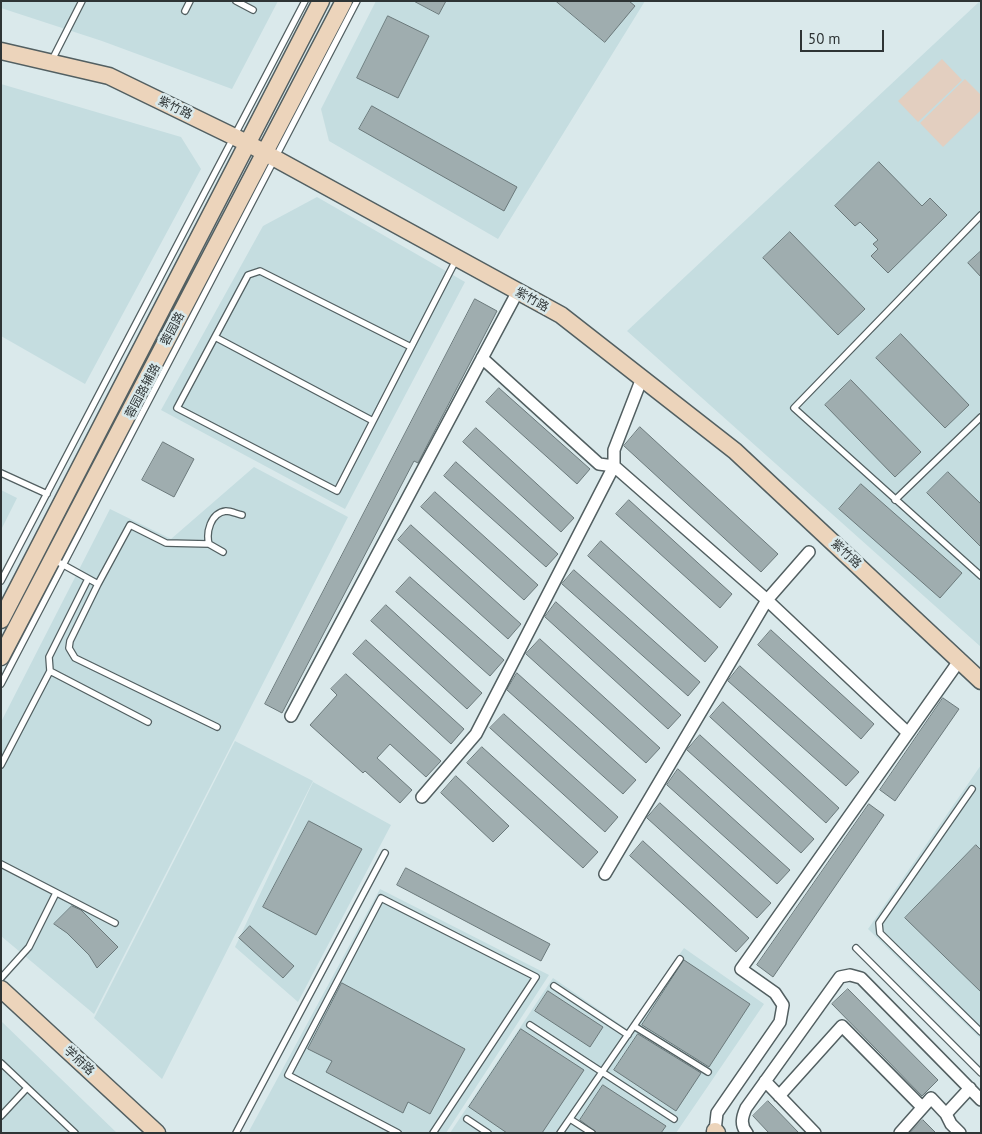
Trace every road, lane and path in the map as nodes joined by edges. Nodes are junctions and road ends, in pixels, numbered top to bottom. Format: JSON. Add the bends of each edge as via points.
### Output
{"nodes":[{"id":1,"x":82,"y":1,"type":"edge"},
{"id":2,"x":190,"y":1,"type":"edge"},
{"id":3,"x":236,"y":1,"type":"edge"},
{"id":4,"x":306,"y":1,"type":"edge"},
{"id":5,"x":321,"y":1,"type":"edge"},
{"id":6,"x":344,"y":1,"type":"edge"},
{"id":7,"x":357,"y":1,"type":"edge"},
{"id":8,"x":253,"y":10,"type":"dead end"},
{"id":9,"x":185,"y":11,"type":"dead end"},
{"id":10,"x":1,"y":51,"type":"edge"},
{"id":11,"x":51,"y":62,"type":"junction"},
{"id":12,"x":241,"y":140,"type":"junction"},
{"id":13,"x":271,"y":156,"type":"junction"},
{"id":14,"x":981,"y":215,"type":"edge"},
{"id":15,"x":457,"y":258,"type":"junction"},
{"id":16,"x":518,"y":291,"type":"junction"},
{"id":17,"x":215,"y":337,"type":"junction"},
{"id":18,"x":411,"y":347,"type":"junction"},
{"id":19,"x":482,"y":358,"type":"junction"},
{"id":20,"x":642,"y":378,"type":"junction"},
{"id":21,"x":981,"y":417,"type":"edge"},
{"id":22,"x":373,"y":421,"type":"junction"},
{"id":23,"x":614,"y":466,"type":"junction"},
{"id":24,"x":1,"y":473,"type":"edge"},
{"id":25,"x":47,"y":494,"type":"junction"},
{"id":26,"x":895,"y":500,"type":"junction"},
{"id":27,"x":242,"y":515,"type":"dead end"},
{"id":28,"x":209,"y":544,"type":"junction"},
{"id":29,"x":223,"y":552,"type":"dead end"},
{"id":30,"x":809,"y":552,"type":"dead end"},
{"id":31,"x":58,"y":561,"type":"junction"},
{"id":32,"x":981,"y":576,"type":"edge"},
{"id":33,"x":88,"y":579,"type":"junction"},
{"id":34,"x":1,"y":581,"type":"edge"},
{"id":35,"x":98,"y":584,"type":"junction"},
{"id":36,"x":767,"y":600,"type":"junction"},
{"id":37,"x":1,"y":620,"type":"edge"},
{"id":38,"x":1,"y":657,"type":"edge"},
{"id":39,"x":959,"y":661,"type":"junction"},
{"id":40,"x":50,"y":671,"type":"junction"},
{"id":41,"x":981,"y":681,"type":"edge"},
{"id":42,"x":1,"y":684,"type":"edge"},
{"id":43,"x":291,"y":716,"type":"dead end"},
{"id":44,"x":148,"y":722,"type":"dead end"},
{"id":45,"x":217,"y":727,"type":"dead end"},
{"id":46,"x":908,"y":733,"type":"junction"},
{"id":47,"x":3,"y":756,"type":"edge"},
{"id":48,"x":1,"y":765,"type":"edge"},
{"id":49,"x":972,"y":788,"type":"dead end"},
{"id":50,"x":422,"y":797,"type":"dead end"},
{"id":51,"x":385,"y":853,"type":"dead end"},
{"id":52,"x":1,"y":864,"type":"edge"},
{"id":53,"x":605,"y":874,"type":"dead end"},
{"id":54,"x":56,"y":893,"type":"junction"},
{"id":55,"x":115,"y":923,"type":"dead end"},
{"id":56,"x":856,"y":948,"type":"dead end"},
{"id":57,"x":680,"y":959,"type":"dead end"},
{"id":58,"x":1,"y":978,"type":"edge"},
{"id":59,"x":554,"y":986,"type":"dead end"},
{"id":60,"x":5,"y":995,"type":"edge"},
{"id":61,"x":530,"y":1025,"type":"dead end"},
{"id":62,"x":634,"y":1026,"type":"junction"},
{"id":63,"x":981,"y":1032,"type":"edge"},
{"id":64,"x":628,"y":1035,"type":"junction"},
{"id":65,"x":1,"y":1063,"type":"edge"},
{"id":66,"x":602,"y":1072,"type":"junction"},
{"id":67,"x":708,"y":1072,"type":"dead end"},
{"id":68,"x":981,"y":1073,"type":"edge"},
{"id":69,"x":765,"y":1081,"type":"junction"},
{"id":70,"x":27,"y":1088,"type":"junction"},
{"id":71,"x":970,"y":1088,"type":"junction"},
{"id":72,"x":779,"y":1096,"type":"junction"},
{"id":73,"x":981,"y":1100,"type":"edge"},
{"id":74,"x":922,"y":1108,"type":"junction"},
{"id":75,"x":946,"y":1114,"type":"junction"},
{"id":76,"x":1,"y":1116,"type":"edge"},
{"id":77,"x":467,"y":1119,"type":"dead end"},
{"id":78,"x":570,"y":1119,"type":"junction"},
{"id":79,"x":674,"y":1119,"type":"dead end"},
{"id":80,"x":716,"y":1132,"type":"edge"},
{"id":81,"x":75,"y":1133,"type":"edge"},
{"id":82,"x":157,"y":1133,"type":"edge"},
{"id":83,"x":236,"y":1133,"type":"edge"},
{"id":84,"x":398,"y":1133,"type":"edge"},
{"id":85,"x":432,"y":1133,"type":"edge"},
{"id":86,"x":488,"y":1133,"type":"edge"},
{"id":87,"x":560,"y":1133,"type":"edge"},
{"id":88,"x":592,"y":1133,"type":"edge"},
{"id":89,"x":747,"y":1133,"type":"edge"},
{"id":90,"x":815,"y":1133,"type":"edge"},
{"id":91,"x":900,"y":1133,"type":"edge"},
{"id":92,"x":960,"y":1133,"type":"edge"}],
"edges":[{"from":1,"to":11,"type":"lane"},
{"from":2,"to":9,"type":"lane"},
{"from":3,"to":8,"type":"lane"},
{"from":4,"to":12,"type":"lane"},
{"from":5,"to":12,"type":"street","name":"蓉园路"},
{"from":6,"to":13,"type":"street","name":"蓉园路"},
{"from":7,"to":13,"type":"lane"},
{"from":10,"to":11,"type":"street","name":"紫竹路"},
{"from":11,"to":12,"type":"street","name":"紫竹路","via":[[109,76]]},
{"from":12,"to":13,"type":"street","name":"紫竹路"},
{"from":12,"to":25,"type":"lane"},
{"from":12,"to":37,"type":"street","name":"蓉园路"},
{"from":13,"to":15,"type":"street","name":"紫竹路"},
{"from":13,"to":31,"type":"street","name":"蓉园路"},
{"from":14,"to":26,"type":"lane","via":[[794,408]]},
{"from":15,"to":16,"type":"street","name":"紫竹路"},
{"from":15,"to":18,"type":"lane"},
{"from":16,"to":19,"type":"street"},
{"from":16,"to":20,"type":"street","name":"紫竹路","via":[[561,315]]},
{"from":17,"to":18,"type":"lane","via":[[248,275],[260,271]]},
{"from":17,"to":22,"type":"lane"},
{"from":17,"to":22,"type":"lane","via":[[177,408],[337,491]]},
{"from":18,"to":22,"type":"lane"},
{"from":19,"to":23,"type":"street","via":[[599,464]]},
{"from":19,"to":43,"type":"street"},
{"from":20,"to":23,"type":"street","via":[[614,450]]},
{"from":20,"to":39,"type":"street","name":"紫竹路","via":[[736,451]]},
{"from":21,"to":26,"type":"lane"},
{"from":23,"to":36,"type":"street"},
{"from":23,"to":50,"type":"street","via":[[476,734]]},
{"from":24,"to":25,"type":"lane"},
{"from":25,"to":34,"type":"lane"},
{"from":26,"to":32,"type":"lane"},
{"from":27,"to":28,"type":"lane","via":[[226,511],[217,515],[208,530]]},
{"from":28,"to":29,"type":"lane"},
{"from":28,"to":35,"type":"lane","via":[[166,543],[130,525]]},
{"from":30,"to":36,"type":"street"},
{"from":31,"to":33,"type":"lane"},
{"from":31,"to":38,"type":"street","name":"蓉园路"},
{"from":31,"to":42,"type":"lane"},
{"from":33,"to":35,"type":"lane"},
{"from":33,"to":40,"type":"lane","via":[[49,657]]},
{"from":35,"to":45,"type":"lane","via":[[70,641],[69,648],[76,658]]},
{"from":36,"to":46,"type":"street"},
{"from":36,"to":53,"type":"street"},
{"from":39,"to":41,"type":"street","name":"紫竹路"},
{"from":39,"to":46,"type":"street"},
{"from":40,"to":44,"type":"lane"},
{"from":40,"to":47,"type":"lane"},
{"from":46,"to":80,"type":"street","via":[[741,969],[775,993],[783,1005],[780,1022],[717,1113]]},
{"from":47,"to":48,"type":"lane"},
{"from":49,"to":63,"type":"lane","via":[[879,923],[880,933]]},
{"from":51,"to":83,"type":"lane"},
{"from":52,"to":54,"type":"lane"},
{"from":54,"to":55,"type":"lane"},
{"from":54,"to":58,"type":"lane","via":[[29,947]]},
{"from":56,"to":68,"type":"lane"},
{"from":57,"to":62,"type":"lane"},
{"from":59,"to":64,"type":"lane"},
{"from":60,"to":82,"type":"street","name":"学府路"},
{"from":61,"to":66,"type":"lane"},
{"from":62,"to":64,"type":"lane"},
{"from":62,"to":67,"type":"lane"},
{"from":64,"to":66,"type":"lane"},
{"from":65,"to":70,"type":"lane"},
{"from":66,"to":78,"type":"lane"},
{"from":66,"to":79,"type":"lane"},
{"from":69,"to":71,"type":"street","via":[[840,977],[850,975],[861,978]]},
{"from":69,"to":72,"type":"street"},
{"from":69,"to":89,"type":"street","via":[[742,1117]]},
{"from":70,"to":76,"type":"lane"},
{"from":70,"to":81,"type":"lane"},
{"from":71,"to":73,"type":"street"},
{"from":71,"to":75,"type":"street"},
{"from":72,"to":74,"type":"street","via":[[842,1026]]},
{"from":72,"to":90,"type":"street"},
{"from":74,"to":75,"type":"street","via":[[931,1098]]},
{"from":74,"to":91,"type":"street"},
{"from":75,"to":92,"type":"street"},
{"from":77,"to":86,"type":"lane"},
{"from":78,"to":87,"type":"lane"},
{"from":78,"to":88,"type":"lane"},
{"from":84,"to":85,"type":"lane","via":[[288,1075],[381,898],[536,977]]}]}
